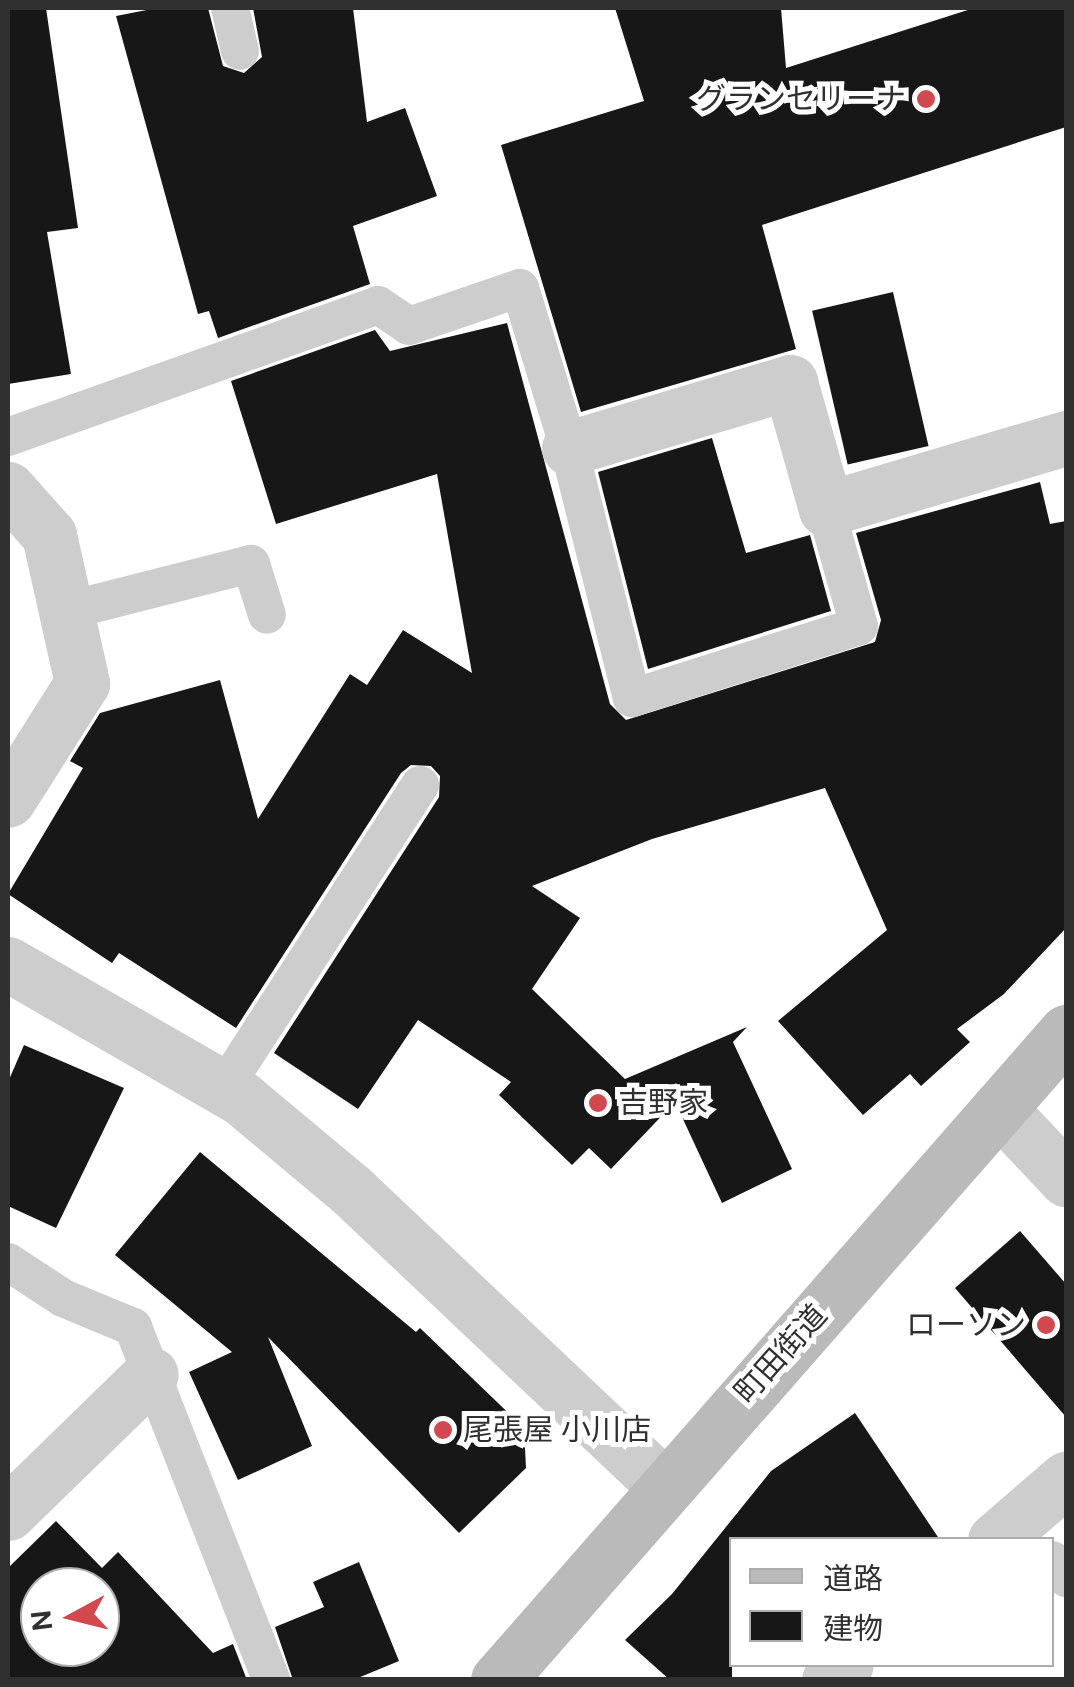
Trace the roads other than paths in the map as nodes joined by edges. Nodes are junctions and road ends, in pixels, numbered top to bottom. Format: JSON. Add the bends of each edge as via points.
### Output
{"nodes":[{"id":1,"x":230,"y":8,"type":"edge"},
{"id":2,"x":240,"y":51,"type":"dead end"},
{"id":3,"x":8,"y":437,"type":"edge"},
{"id":4,"x":1066,"y":438,"type":"edge"},
{"id":5,"x":569,"y":448,"type":"junction"},
{"id":6,"x":8,"y":489,"type":"edge"},
{"id":7,"x":826,"y":509,"type":"junction"},
{"id":8,"x":66,"y":611,"type":"junction"},
{"id":9,"x":267,"y":615,"type":"dead end"},
{"id":10,"x":420,"y":785,"type":"dead end"},
{"id":11,"x":8,"y":800,"type":"edge"},
{"id":12,"x":8,"y":964,"type":"edge"},
{"id":13,"x":1066,"y":1032,"type":"edge"},
{"id":14,"x":224,"y":1088,"type":"junction"},
{"id":15,"x":999,"y":1108,"type":"junction"},
{"id":16,"x":1066,"y":1179,"type":"edge"},
{"id":17,"x":8,"y":1262,"type":"edge"},
{"id":18,"x":151,"y":1374,"type":"junction"},
{"id":19,"x":1066,"y":1478,"type":"edge"},
{"id":20,"x":664,"y":1486,"type":"junction"},
{"id":21,"x":8,"y":1513,"type":"edge"},
{"id":22,"x":1026,"y":1537,"type":"edge"},
{"id":23,"x":271,"y":1680,"type":"edge"},
{"id":24,"x":498,"y":1680,"type":"edge"}],
"edges":[{"from":1,"to":2,"type":"lane"},
{"from":3,"to":5,"type":"lane","via":[[378,305],[409,326],[520,288]]},
{"from":4,"to":7,"type":"street"},
{"from":5,"to":7,"type":"street","via":[[790,382]]},
{"from":5,"to":7,"type":"lane","via":[[632,698],[859,626]]},
{"from":6,"to":8,"type":"street","via":[[49,535]]},
{"from":8,"to":9,"type":"lane","via":[[251,564]]},
{"from":8,"to":11,"type":"street","via":[[82,683]]},
{"from":10,"to":14,"type":"lane"},
{"from":12,"to":14,"type":"street"},
{"from":13,"to":15,"type":"main road","name":"町田街道"},
{"from":14,"to":20,"type":"street","via":[[350,1189]]},
{"from":15,"to":16,"type":"street"},
{"from":15,"to":20,"type":"main road","name":"町田街道"},
{"from":17,"to":18,"type":"lane","via":[[63,1298],[133,1327]]},
{"from":18,"to":21,"type":"street"},
{"from":18,"to":23,"type":"lane"},
{"from":19,"to":22,"type":"street"},
{"from":20,"to":24,"type":"main road","name":"町田街道"}]}
